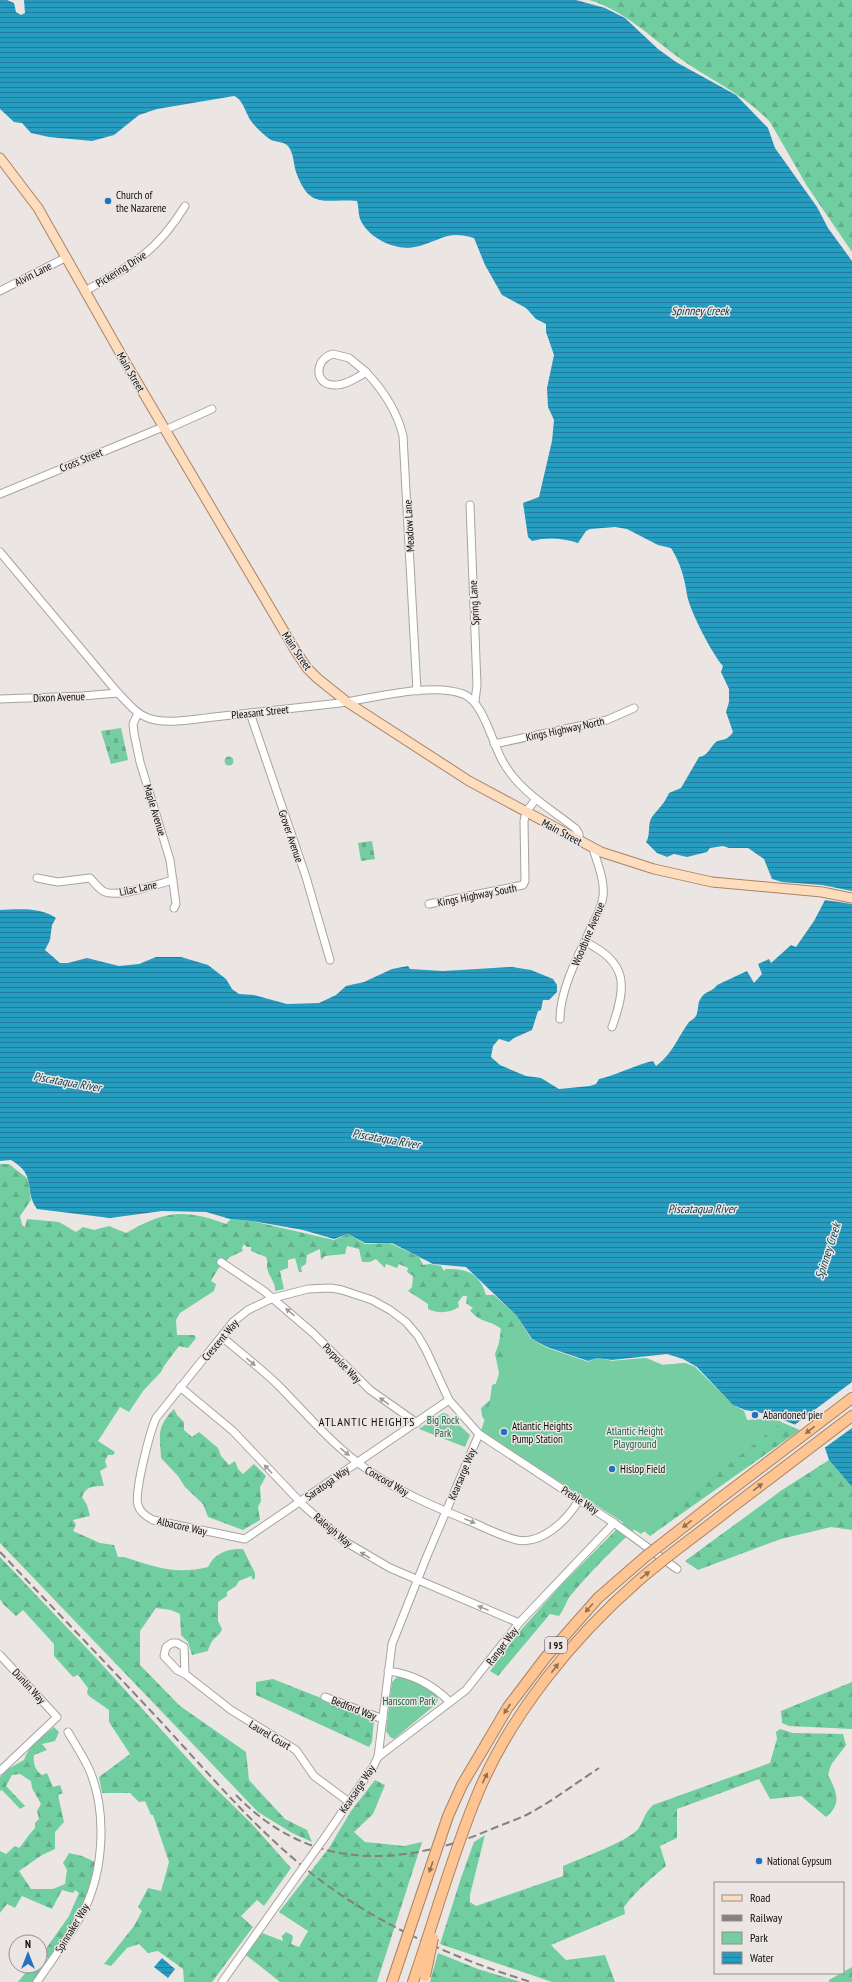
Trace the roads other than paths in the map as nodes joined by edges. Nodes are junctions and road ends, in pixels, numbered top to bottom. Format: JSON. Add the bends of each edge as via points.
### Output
{"nodes":[{"id":1,"x":0,"y":158,"type":"edge"},
{"id":2,"x":185,"y":206,"type":"dead end"},
{"id":3,"x":66,"y":257,"type":"junction"},
{"id":4,"x":0,"y":291,"type":"edge"},
{"id":5,"x":85,"y":291,"type":"junction"},
{"id":6,"x":366,"y":372,"type":"junction"},
{"id":7,"x":212,"y":410,"type":"dead end"},
{"id":8,"x":164,"y":428,"type":"junction"},
{"id":9,"x":0,"y":494,"type":"edge"},
{"id":10,"x":470,"y":505,"type":"dead end"},
{"id":11,"x":0,"y":552,"type":"edge"},
{"id":12,"x":418,"y":691,"type":"junction"},
{"id":13,"x":118,"y":692,"type":"junction"},
{"id":14,"x":0,"y":699,"type":"edge"},
{"id":15,"x":475,"y":701,"type":"junction"},
{"id":16,"x":347,"y":702,"type":"junction"},
{"id":17,"x":634,"y":708,"type":"dead end"},
{"id":18,"x":138,"y":713,"type":"junction"},
{"id":19,"x":250,"y":713,"type":"junction"},
{"id":20,"x":494,"y":744,"type":"junction"},
{"id":21,"x":536,"y":799,"type":"junction"},
{"id":22,"x":526,"y":812,"type":"junction"},
{"id":23,"x":579,"y":841,"type":"junction"},
{"id":24,"x":593,"y":848,"type":"junction"},
{"id":25,"x":37,"y":878,"type":"dead end"},
{"id":26,"x":173,"y":880,"type":"junction"},
{"id":27,"x":852,"y":898,"type":"edge"},
{"id":28,"x":429,"y":904,"type":"dead end"},
{"id":29,"x":174,"y":908,"type":"dead end"},
{"id":30,"x":585,"y":942,"type":"junction"},
{"id":31,"x":330,"y":960,"type":"dead end"},
{"id":32,"x":560,"y":1019,"type":"dead end"},
{"id":33,"x":612,"y":1027,"type":"dead end"},
{"id":34,"x":220,"y":1262,"type":"dead end"},
{"id":35,"x":273,"y":1298,"type":"junction"},
{"id":36,"x":222,"y":1337,"type":"junction"},
{"id":37,"x":180,"y":1388,"type":"junction"},
{"id":38,"x":852,"y":1398,"type":"edge"},
{"id":39,"x":449,"y":1400,"type":"junction"},
{"id":40,"x":852,"y":1416,"type":"edge"},
{"id":41,"x":417,"y":1422,"type":"junction"},
{"id":42,"x":154,"y":1423,"type":"joint"},
{"id":43,"x":479,"y":1434,"type":"junction"},
{"id":44,"x":357,"y":1462,"type":"junction"},
{"id":45,"x":579,"y":1500,"type":"junction"},
{"id":46,"x":300,"y":1502,"type":"junction"},
{"id":47,"x":446,"y":1511,"type":"junction"},
{"id":48,"x":614,"y":1523,"type":"junction"},
{"id":49,"x":245,"y":1539,"type":"joint"},
{"id":50,"x":677,"y":1569,"type":"dead end"},
{"id":51,"x":417,"y":1580,"type":"junction"},
{"id":52,"x":519,"y":1623,"type":"junction"},
{"id":53,"x":0,"y":1655,"type":"edge"},
{"id":54,"x":388,"y":1671,"type":"junction"},
{"id":55,"x":185,"y":1674,"type":"dead end"},
{"id":56,"x":325,"y":1697,"type":"dead end"},
{"id":57,"x":450,"y":1702,"type":"junction"},
{"id":58,"x":383,"y":1719,"type":"junction"},
{"id":59,"x":68,"y":1732,"type":"dead end"},
{"id":60,"x":378,"y":1757,"type":"junction"},
{"id":61,"x":0,"y":1771,"type":"edge"},
{"id":62,"x":349,"y":1802,"type":"junction"},
{"id":63,"x":419,"y":1978,"type":"edge"},
{"id":64,"x":37,"y":1982,"type":"edge"},
{"id":65,"x":222,"y":1982,"type":"edge"},
{"id":66,"x":392,"y":1982,"type":"edge"}],
"edges":[{"from":1,"to":3,"type":"main road","name":"Main Street","via":[[38,208]]},
{"from":2,"to":5,"type":"street","name":"Pickering Drive","via":[[148,253]]},
{"from":3,"to":4,"type":"street","name":"Alvin Lane"},
{"from":3,"to":5,"type":"main road","name":"Main Street"},
{"from":5,"to":8,"type":"main road","name":"Main Street"},
{"from":6,"to":6,"type":"street","name":"Meadow Lane","via":[[349,358],[336,354],[323,359],[318,370],[323,381],[332,385],[340,385]]},
{"from":6,"to":12,"type":"street","name":"Meadow Lane","via":[[391,404],[399,419],[403,436]]},
{"from":7,"to":8,"type":"street","name":"Cross Street"},
{"from":8,"to":9,"type":"street","name":"Cross Street"},
{"from":8,"to":16,"type":"main road","name":"Main Street","via":[[300,659],[317,678]]},
{"from":10,"to":15,"type":"street","name":"Spring Lane","via":[[477,685]]},
{"from":11,"to":13,"type":"street","name":"Pleasant Street"},
{"from":12,"to":15,"type":"street","name":"Pleasant Street","via":[[454,691]]},
{"from":12,"to":16,"type":"street","name":"Pleasant Street"},
{"from":13,"to":14,"type":"street","name":"Dixon Avenue"},
{"from":13,"to":18,"type":"street","name":"Pleasant Street"},
{"from":15,"to":20,"type":"street"},
{"from":16,"to":19,"type":"street","name":"Pleasant Street"},
{"from":16,"to":22,"type":"main road","name":"Main Street","via":[[457,774]]},
{"from":17,"to":20,"type":"street","name":"Kings Highway North","via":[[607,720]]},
{"from":18,"to":19,"type":"street","name":"Pleasant Street","via":[[149,719],[164,721]]},
{"from":18,"to":26,"type":"street","name":"Maple Avenue","via":[[134,733],[140,762],[170,860]]},
{"from":19,"to":31,"type":"street","name":"Grover Avenue","via":[[308,884]]},
{"from":20,"to":21,"type":"street","via":[[509,773]]},
{"from":21,"to":22,"type":"street"},
{"from":21,"to":23,"type":"street","via":[[576,829]]},
{"from":22,"to":23,"type":"main road","name":"Main Street"},
{"from":22,"to":28,"type":"street","name":"Kings Highway South","via":[[526,881],[523,885]]},
{"from":23,"to":24,"type":"main road","name":"Main Street"},
{"from":24,"to":27,"type":"main road","name":"Main Street","via":[[628,862],[703,881],[822,892]]},
{"from":24,"to":30,"type":"street","name":"Woodbine Avenue","via":[[603,884],[603,899]]},
{"from":25,"to":26,"type":"street","name":"Lilac Lane","via":[[58,882],[90,878],[102,891],[108,893],[121,893]]},
{"from":26,"to":29,"type":"street","name":"Maple Avenue","via":[[176,904]]},
{"from":30,"to":32,"type":"street","name":"Woodbine Avenue","via":[[572,970]]},
{"from":30,"to":33,"type":"street","via":[[609,957],[618,969],[621,999]]},
{"from":34,"to":35,"type":"street","name":"Porpoise Way"},
{"from":35,"to":36,"type":"street","name":"Crescent Way","via":[[240,1316]]},
{"from":35,"to":39,"type":"street","name":"Crescent Way","via":[[308,1289],[331,1288],[358,1295],[390,1310],[406,1322],[422,1343]]},
{"from":41,"to":35,"type":"street","name":"Porpoise Way","one_way":true,"via":[[370,1390],[313,1333]]},
{"from":36,"to":37,"type":"street","name":"Crescent Way"},
{"from":36,"to":44,"type":"street","name":"Concord Way","one_way":true,"via":[[268,1376],[323,1434]]},
{"from":37,"to":42,"type":"street","name":"Crescent Way"},
{"from":46,"to":37,"type":"street","name":"Raleigh Way","one_way":true,"via":[[233,1431]]},
{"from":38,"to":66,"type":"highway","number":"I 95","one_way":true,"bridge":true,"via":[[645,1557],[598,1598],[546,1657],[508,1707],[462,1785],[448,1816]]},
{"from":39,"to":41,"type":"street","name":"Saratoga Way"},
{"from":39,"to":43,"type":"street","name":"Crescent Way"},
{"from":63,"to":40,"type":"highway","number":"I 95","one_way":true,"bridge":true,"via":[[444,1891],[478,1793],[508,1735],[535,1695],[576,1642],[638,1581]]},
{"from":41,"to":44,"type":"street","name":"Saratoga Way"},
{"from":42,"to":49,"type":"street","name":"Albacore Way","via":[[137,1496],[142,1513],[153,1520]]},
{"from":43,"to":45,"type":"street","name":"Preble Way"},
{"from":43,"to":47,"type":"street","name":"Kearsarge Way"},
{"from":44,"to":46,"type":"street","name":"Saratoga Way"},
{"from":44,"to":47,"type":"street","name":"Concord Way","via":[[404,1491]]},
{"from":47,"to":45,"type":"street","name":"Concord Way","one_way":true,"via":[[509,1537],[528,1540],[538,1538],[553,1529],[571,1512]]},
{"from":45,"to":48,"type":"street","name":"Preble Way"},
{"from":46,"to":49,"type":"street","name":"Saratoga Way"},
{"from":51,"to":46,"type":"street","name":"Raleigh Way","one_way":true,"via":[[371,1558],[349,1544]]},
{"from":47,"to":51,"type":"street","name":"Kearsarge Way"},
{"from":48,"to":50,"type":"street","name":"Preble Way"},
{"from":48,"to":52,"type":"street","name":"Ranger Way"},
{"from":52,"to":51,"type":"street","name":"Raleigh Way","one_way":true},
{"from":51,"to":54,"type":"street","name":"Kearsarge Way","via":[[392,1644]]},
{"from":52,"to":57,"type":"street","name":"Ranger Way","via":[[477,1680]]},
{"from":53,"to":61,"type":"street","name":"Dunlin Way","via":[[57,1717]]},
{"from":54,"to":57,"type":"street","via":[[417,1678]]},
{"from":54,"to":58,"type":"street","name":"Kearsarge Way"},
{"from":55,"to":62,"type":"street","name":"Laurel Court","via":[[230,1710],[296,1750],[314,1776]]},
{"from":56,"to":58,"type":"street","name":"Bedford Way"},
{"from":57,"to":60,"type":"street","name":"Ranger Way"},
{"from":58,"to":60,"type":"street","name":"Kearsarge Way"},
{"from":59,"to":64,"type":"street","name":"Spinnaker Way","via":[[89,1769],[96,1792],[100,1825],[98,1864],[93,1887],[83,1912]]},
{"from":60,"to":62,"type":"street","name":"Kearsarge Way","via":[[374,1767]]},
{"from":62,"to":65,"type":"street","name":"Kearsarge Way","bridge":true}]}
